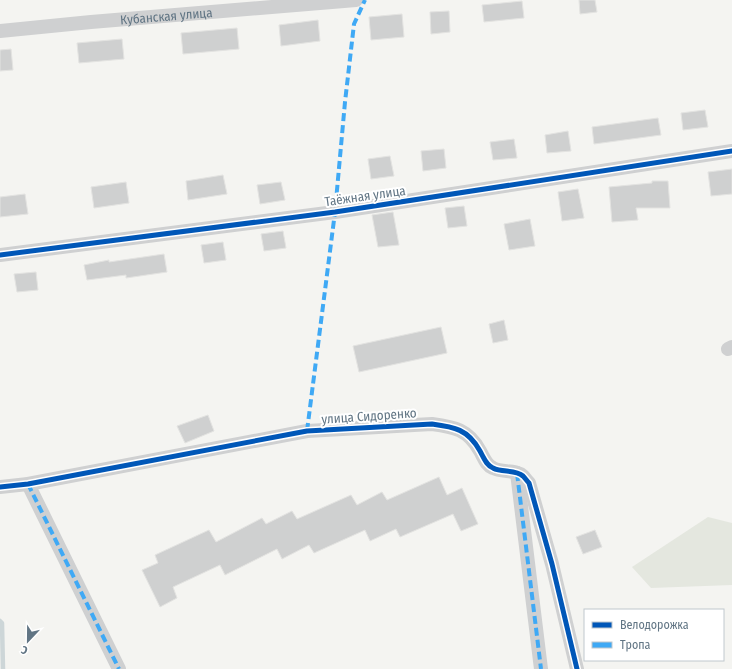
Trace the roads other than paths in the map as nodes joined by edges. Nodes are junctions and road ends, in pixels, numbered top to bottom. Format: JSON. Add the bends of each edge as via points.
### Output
{"nodes":[{"id":1,"x":356,"y":0,"type":"edge"},
{"id":2,"x":0,"y":31,"type":"edge"},
{"id":3,"x":732,"y":151,"type":"edge"},
{"id":4,"x":0,"y":255,"type":"edge"},
{"id":5,"x":517,"y":473,"type":"junction"},
{"id":6,"x":28,"y":484,"type":"junction"},
{"id":7,"x":0,"y":487,"type":"edge"},
{"id":8,"x":119,"y":669,"type":"edge"},
{"id":9,"x":541,"y":669,"type":"edge"},
{"id":10,"x":577,"y":669,"type":"edge"}],
"edges":[{"from":1,"to":2,"type":"street","name":"Кубанская улица"},
{"from":3,"to":4,"type":"street","name":"Таёжная улица","via":[[335,212]]},
{"from":5,"to":6,"type":"street","name":"улица Сидоренко","via":[[492,468],[463,431],[432,424],[307,431]]},
{"from":5,"to":9,"type":"street"},
{"from":5,"to":10,"type":"street","via":[[529,483],[552,564]]},
{"from":6,"to":7,"type":"street","name":"улица Сидоренко"},
{"from":6,"to":8,"type":"street"}]}
